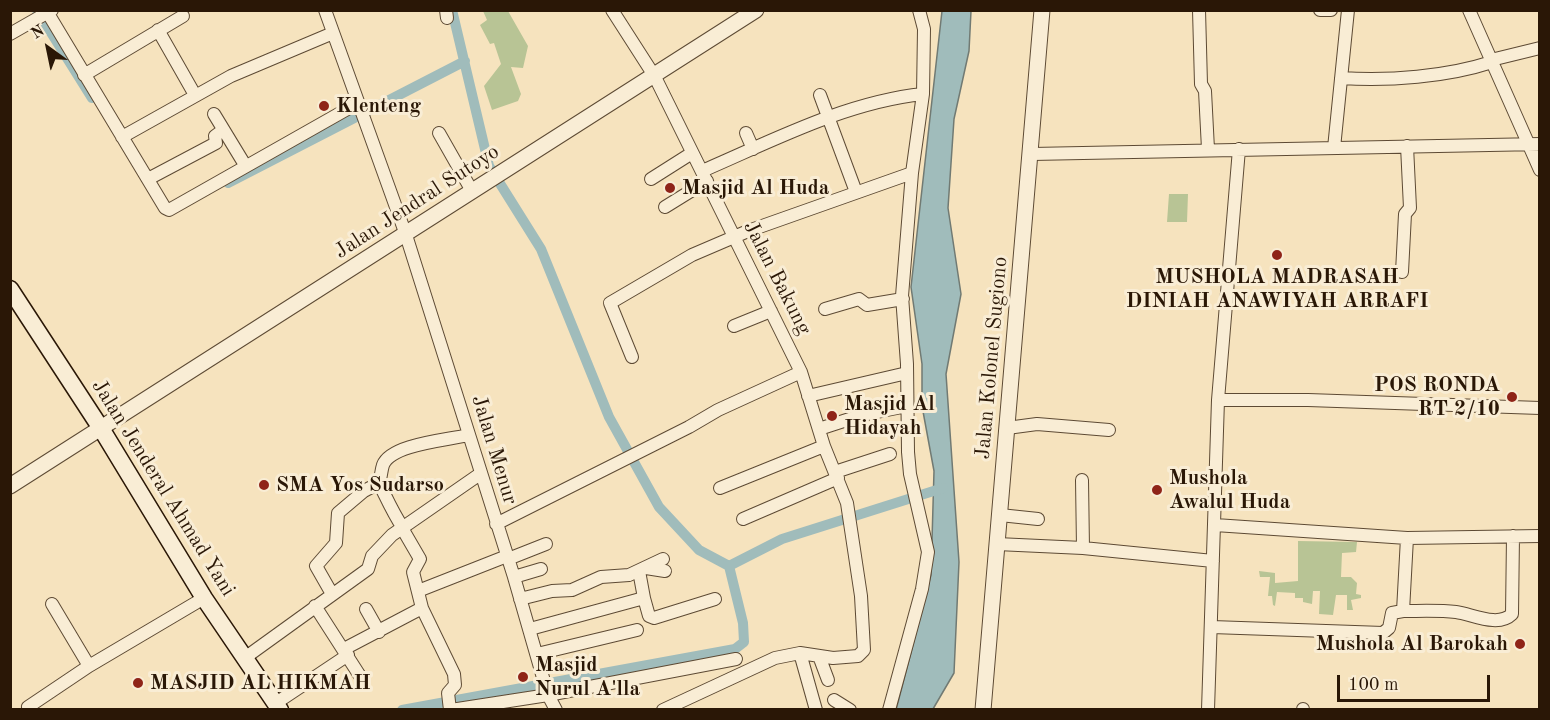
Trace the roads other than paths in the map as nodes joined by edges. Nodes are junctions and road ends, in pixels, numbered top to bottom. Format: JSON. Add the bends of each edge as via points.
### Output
{"nodes":[{"id":1,"x":325,"y":10,"type":"edge"},
{"id":2,"x":612,"y":10,"type":"edge"},
{"id":3,"x":756,"y":10,"type":"edge"},
{"id":4,"x":919,"y":10,"type":"edge"},
{"id":5,"x":1042,"y":10,"type":"edge"},
{"id":6,"x":1199,"y":10,"type":"edge"},
{"id":7,"x":1320,"y":10,"type":"edge"},
{"id":8,"x":1348,"y":10,"type":"edge"},
{"id":9,"x":1469,"y":10,"type":"edge"},
{"id":10,"x":1328,"y":11,"type":"edge"},
{"id":11,"x":46,"y":13,"type":"edge"},
{"id":12,"x":183,"y":16,"type":"dead end"},
{"id":13,"x":158,"y":30,"type":"junction"},
{"id":14,"x":333,"y":33,"type":"junction"},
{"id":15,"x":10,"y":34,"type":"edge"},
{"id":16,"x":1539,"y":48,"type":"edge"},
{"id":17,"x":1491,"y":61,"type":"junction"},
{"id":18,"x":84,"y":75,"type":"junction"},
{"id":19,"x":655,"y":77,"type":"junction"},
{"id":20,"x":1341,"y":78,"type":"junction"},
{"id":21,"x":923,"y":94,"type":"junction"},
{"id":22,"x":195,"y":95,"type":"junction"},
{"id":23,"x":820,"y":95,"type":"dead end"},
{"id":24,"x":360,"y":107,"type":"junction"},
{"id":25,"x":214,"y":114,"type":"dead end"},
{"id":26,"x":830,"y":118,"type":"junction"},
{"id":27,"x":224,"y":130,"type":"junction"},
{"id":28,"x":439,"y":133,"type":"dead end"},
{"id":29,"x":746,"y":133,"type":"dead end"},
{"id":30,"x":122,"y":137,"type":"junction"},
{"id":31,"x":1534,"y":144,"type":"edge"},
{"id":32,"x":1407,"y":146,"type":"junction"},
{"id":33,"x":1334,"y":148,"type":"junction"},
{"id":34,"x":753,"y":149,"type":"junction"},
{"id":35,"x":1208,"y":149,"type":"junction"},
{"id":36,"x":1239,"y":149,"type":"junction"},
{"id":37,"x":692,"y":153,"type":"junction"},
{"id":38,"x":1032,"y":154,"type":"junction"},
{"id":39,"x":245,"y":165,"type":"junction"},
{"id":40,"x":1539,"y":170,"type":"edge"},
{"id":41,"x":912,"y":173,"type":"junction"},
{"id":42,"x":704,"y":176,"type":"junction"},
{"id":43,"x":148,"y":179,"type":"junction"},
{"id":44,"x":651,"y":179,"type":"dead end"},
{"id":45,"x":472,"y":191,"type":"junction"},
{"id":46,"x":856,"y":192,"type":"junction"},
{"id":47,"x":665,"y":207,"type":"dead end"},
{"id":48,"x":406,"y":235,"type":"junction"},
{"id":49,"x":734,"y":237,"type":"junction"},
{"id":50,"x":1402,"y":272,"type":"dead end"},
{"id":51,"x":10,"y":289,"type":"edge"},
{"id":52,"x":903,"y":299,"type":"junction"},
{"id":53,"x":825,"y":309,"type":"dead end"},
{"id":54,"x":771,"y":310,"type":"junction"},
{"id":55,"x":734,"y":326,"type":"dead end"},
{"id":56,"x":632,"y":357,"type":"dead end"},
{"id":57,"x":801,"y":372,"type":"junction"},
{"id":58,"x":907,"y":374,"type":"junction"},
{"id":59,"x":808,"y":396,"type":"junction"},
{"id":60,"x":1218,"y":400,"type":"junction"},
{"id":61,"x":907,"y":406,"type":"junction"},
{"id":62,"x":1539,"y":408,"type":"edge"},
{"id":63,"x":1006,"y":428,"type":"junction"},
{"id":64,"x":819,"y":429,"type":"junction"},
{"id":65,"x":102,"y":430,"type":"junction"},
{"id":66,"x":1109,"y":430,"type":"dead end"},
{"id":67,"x":468,"y":435,"type":"junction"},
{"id":68,"x":824,"y":446,"type":"junction"},
{"id":69,"x":890,"y":454,"type":"dead end"},
{"id":70,"x":480,"y":474,"type":"junction"},
{"id":71,"x":837,"y":475,"type":"junction"},
{"id":72,"x":1082,"y":480,"type":"dead end"},
{"id":73,"x":379,"y":483,"type":"junction"},
{"id":74,"x":10,"y":486,"type":"edge"},
{"id":75,"x":720,"y":488,"type":"dead end"},
{"id":76,"x":1000,"y":515,"type":"junction"},
{"id":77,"x":744,"y":519,"type":"dead end"},
{"id":78,"x":1038,"y":519,"type":"dead end"},
{"id":79,"x":496,"y":524,"type":"junction"},
{"id":80,"x":1215,"y":525,"type":"junction"},
{"id":81,"x":403,"y":528,"type":"junction"},
{"id":82,"x":1513,"y":536,"type":"junction"},
{"id":83,"x":1539,"y":536,"type":"edge"},
{"id":84,"x":1407,"y":538,"type":"junction"},
{"id":85,"x":546,"y":544,"type":"dead end"},
{"id":86,"x":998,"y":544,"type":"junction"},
{"id":87,"x":1083,"y":548,"type":"junction"},
{"id":88,"x":508,"y":558,"type":"junction"},
{"id":89,"x":1213,"y":561,"type":"junction"},
{"id":90,"x":664,"y":565,"type":"dead end"},
{"id":91,"x":541,"y":568,"type":"dead end"},
{"id":92,"x":642,"y":569,"type":"junction"},
{"id":93,"x":514,"y":577,"type":"junction"},
{"id":94,"x":418,"y":591,"type":"junction"},
{"id":95,"x":333,"y":594,"type":"junction"},
{"id":96,"x":204,"y":598,"type":"junction"},
{"id":97,"x":644,"y":598,"type":"junction"},
{"id":98,"x":520,"y":599,"type":"junction"},
{"id":99,"x":715,"y":599,"type":"dead end"},
{"id":100,"x":52,"y":604,"type":"dead end"},
{"id":101,"x":315,"y":606,"type":"junction"},
{"id":102,"x":422,"y":608,"type":"junction"},
{"id":103,"x":366,"y":609,"type":"dead end"},
{"id":104,"x":1403,"y":611,"type":"junction"},
{"id":105,"x":1212,"y":627,"type":"junction"},
{"id":106,"x":530,"y":629,"type":"junction"},
{"id":107,"x":638,"y":630,"type":"dead end"},
{"id":108,"x":379,"y":632,"type":"junction"},
{"id":109,"x":346,"y":652,"type":"junction"},
{"id":110,"x":800,"y":653,"type":"junction"},
{"id":111,"x":537,"y":654,"type":"junction"},
{"id":112,"x":819,"y":656,"type":"junction"},
{"id":113,"x":246,"y":657,"type":"junction"},
{"id":114,"x":736,"y":659,"type":"dead end"},
{"id":115,"x":89,"y":666,"type":"junction"},
{"id":116,"x":360,"y":675,"type":"dead end"},
{"id":117,"x":828,"y":680,"type":"dead end"},
{"id":118,"x":548,"y":693,"type":"junction"},
{"id":119,"x":834,"y":700,"type":"dead end"},
{"id":120,"x":450,"y":703,"type":"edge"},
{"id":121,"x":278,"y":706,"type":"edge"},
{"id":122,"x":30,"y":710,"type":"edge"},
{"id":123,"x":556,"y":710,"type":"edge"},
{"id":124,"x":663,"y":710,"type":"edge"},
{"id":125,"x":816,"y":710,"type":"edge"},
{"id":126,"x":850,"y":710,"type":"edge"},
{"id":127,"x":889,"y":710,"type":"edge"},
{"id":128,"x":983,"y":710,"type":"edge"},
{"id":129,"x":1208,"y":710,"type":"edge"}],
"edges":[{"from":1,"to":14,"type":"street","name":"Jalan Menur"},
{"from":2,"to":19,"type":"street","name":"Jalan Bakung"},
{"from":3,"to":19,"type":"street","name":"Jalan Jendral Sutoyo"},
{"from":4,"to":21,"type":"street","via":[[924,28]]},
{"from":5,"to":38,"type":"street","name":"Jalan Kolonel Sugiono"},
{"from":6,"to":35,"type":"street"},
{"from":7,"to":10,"type":"street"},
{"from":8,"to":20,"type":"street"},
{"from":9,"to":17,"type":"street"},
{"from":11,"to":15,"type":"street"},
{"from":11,"to":18,"type":"street"},
{"from":12,"to":13,"type":"street"},
{"from":13,"to":18,"type":"street"},
{"from":13,"to":22,"type":"street"},
{"from":14,"to":22,"type":"street"},
{"from":14,"to":24,"type":"street","name":"Jalan Menur"},
{"from":16,"to":17,"type":"street"},
{"from":17,"to":20,"type":"street","via":[[1438,73]]},
{"from":17,"to":31,"type":"street"},
{"from":18,"to":30,"type":"street"},
{"from":19,"to":37,"type":"street","name":"Jalan Bakung"},
{"from":19,"to":45,"type":"street","name":"Jalan Jendral Sutoyo"},
{"from":20,"to":33,"type":"street"},
{"from":21,"to":26,"type":"street","via":[[889,99]]},
{"from":21,"to":41,"type":"street"},
{"from":22,"to":30,"type":"street"},
{"from":23,"to":26,"type":"street"},
{"from":24,"to":39,"type":"street"},
{"from":24,"to":48,"type":"street","name":"Jalan Menur"},
{"from":25,"to":27,"type":"street"},
{"from":26,"to":34,"type":"street"},
{"from":26,"to":46,"type":"street"},
{"from":27,"to":39,"type":"street"},
{"from":27,"to":43,"type":"street","via":[[215,136],[216,143]]},
{"from":28,"to":45,"type":"street"},
{"from":29,"to":34,"type":"street"},
{"from":30,"to":43,"type":"street"},
{"from":31,"to":32,"type":"street"},
{"from":31,"to":40,"type":"street"},
{"from":32,"to":33,"type":"street"},
{"from":32,"to":50,"type":"street","via":[[1410,208],[1404,214]]},
{"from":33,"to":36,"type":"street"},
{"from":34,"to":42,"type":"street"},
{"from":35,"to":36,"type":"street"},
{"from":35,"to":38,"type":"street"},
{"from":36,"to":60,"type":"street"},
{"from":37,"to":42,"type":"street","name":"Jalan Bakung"},
{"from":37,"to":44,"type":"street"},
{"from":38,"to":63,"type":"street","name":"Jalan Kolonel Sugiono"},
{"from":39,"to":43,"type":"street","via":[[170,210]]},
{"from":41,"to":46,"type":"street"},
{"from":41,"to":52,"type":"street"},
{"from":42,"to":47,"type":"street"},
{"from":42,"to":49,"type":"street","name":"Jalan Bakung"},
{"from":45,"to":48,"type":"street","name":"Jalan Jendral Sutoyo"},
{"from":46,"to":49,"type":"street"},
{"from":48,"to":65,"type":"street","name":"Jalan Jendral Sutoyo"},
{"from":48,"to":67,"type":"street","name":"Jalan Menur"},
{"from":49,"to":54,"type":"street","name":"Jalan Bakung"},
{"from":49,"to":56,"type":"street","via":[[692,255],[610,303]]},
{"from":51,"to":65,"type":"main road","name":"Jalan Jenderal Ahmad Yani"},
{"from":52,"to":53,"type":"street","via":[[867,305],[859,299]]},
{"from":52,"to":58,"type":"street"},
{"from":54,"to":55,"type":"street"},
{"from":54,"to":57,"type":"street","name":"Jalan Bakung"},
{"from":57,"to":59,"type":"street","name":"Jalan Bakung"},
{"from":57,"to":79,"type":"street","via":[[718,410]]},
{"from":58,"to":59,"type":"street"},
{"from":58,"to":61,"type":"street"},
{"from":59,"to":64,"type":"street","name":"Jalan Bakung"},
{"from":60,"to":62,"type":"street"},
{"from":60,"to":80,"type":"street"},
{"from":61,"to":64,"type":"street"},
{"from":61,"to":127,"type":"street","via":[[910,474],[928,552]]},
{"from":63,"to":66,"type":"street","via":[[1037,424]]},
{"from":63,"to":76,"type":"street","name":"Jalan Kolonel Sugiono"},
{"from":64,"to":68,"type":"street","name":"Jalan Bakung"},
{"from":65,"to":74,"type":"street","name":"Jalan Jendral Sutoyo"},
{"from":65,"to":96,"type":"main road","name":"Jalan Jenderal Ahmad Yani"},
{"from":67,"to":70,"type":"street","name":"Jalan Menur"},
{"from":67,"to":73,"type":"street","via":[[403,449],[383,465]]},
{"from":68,"to":71,"type":"street","name":"Jalan Bakung"},
{"from":68,"to":75,"type":"street"},
{"from":69,"to":71,"type":"street"},
{"from":70,"to":79,"type":"street","name":"Jalan Menur"},
{"from":70,"to":81,"type":"street"},
{"from":71,"to":77,"type":"street"},
{"from":71,"to":112,"type":"street","name":"Jalan Bakung","via":[[851,524],[864,650],[853,657]]},
{"from":72,"to":87,"type":"street"},
{"from":73,"to":81,"type":"street"},
{"from":73,"to":95,"type":"street","via":[[358,495],[337,515],[336,543],[316,566]]},
{"from":76,"to":78,"type":"street"},
{"from":76,"to":86,"type":"street","name":"Jalan Kolonel Sugiono"},
{"from":79,"to":88,"type":"street","name":"Jalan Menur"},
{"from":80,"to":84,"type":"street"},
{"from":80,"to":89,"type":"street"},
{"from":81,"to":94,"type":"street","via":[[420,559],[413,572]]},
{"from":81,"to":95,"type":"street","via":[[378,548],[368,569]]},
{"from":82,"to":83,"type":"street"},
{"from":82,"to":84,"type":"street"},
{"from":82,"to":104,"type":"street","via":[[1512,611],[1508,617]]},
{"from":84,"to":104,"type":"street"},
{"from":85,"to":88,"type":"street"},
{"from":86,"to":87,"type":"street"},
{"from":86,"to":128,"type":"street","name":"Jalan Kolonel Sugiono"},
{"from":87,"to":89,"type":"street"},
{"from":88,"to":93,"type":"street","name":"Jalan Menur"},
{"from":88,"to":94,"type":"street"},
{"from":89,"to":105,"type":"street"},
{"from":90,"to":92,"type":"street"},
{"from":91,"to":93,"type":"street"},
{"from":92,"to":97,"type":"street"},
{"from":92,"to":98,"type":"street","via":[[618,577],[601,577],[572,590]]},
{"from":93,"to":98,"type":"street","name":"Jalan Menur"},
{"from":94,"to":102,"type":"street"},
{"from":95,"to":101,"type":"street"},
{"from":96,"to":113,"type":"main road","name":"Jalan Jenderal Ahmad Yani"},
{"from":96,"to":115,"type":"street"},
{"from":97,"to":99,"type":"street","via":[[649,616],[654,618]]},
{"from":97,"to":106,"type":"street"},
{"from":98,"to":106,"type":"street","name":"Jalan Menur"},
{"from":100,"to":115,"type":"street"},
{"from":101,"to":109,"type":"street"},
{"from":101,"to":113,"type":"street"},
{"from":102,"to":108,"type":"street"},
{"from":102,"to":120,"type":"street","via":[[454,674]]},
{"from":103,"to":108,"type":"street"},
{"from":104,"to":105,"type":"street","via":[[1392,613],[1389,628],[1383,633]]},
{"from":105,"to":129,"type":"street"},
{"from":106,"to":111,"type":"street","name":"Jalan Menur"},
{"from":107,"to":111,"type":"street"},
{"from":108,"to":109,"type":"street"},
{"from":109,"to":116,"type":"street"},
{"from":109,"to":121,"type":"street"},
{"from":110,"to":112,"type":"street"},
{"from":110,"to":124,"type":"street","via":[[767,660]]},
{"from":110,"to":125,"type":"street"},
{"from":111,"to":118,"type":"street","name":"Jalan Menur"},
{"from":112,"to":117,"type":"street"},
{"from":113,"to":121,"type":"main road","name":"Jalan Jenderal Ahmad Yani"},
{"from":114,"to":118,"type":"street"},
{"from":115,"to":122,"type":"street","via":[[29,706]]},
{"from":118,"to":120,"type":"street"},
{"from":118,"to":123,"type":"street","name":"Jalan Menur"},
{"from":119,"to":126,"type":"street"}]}
